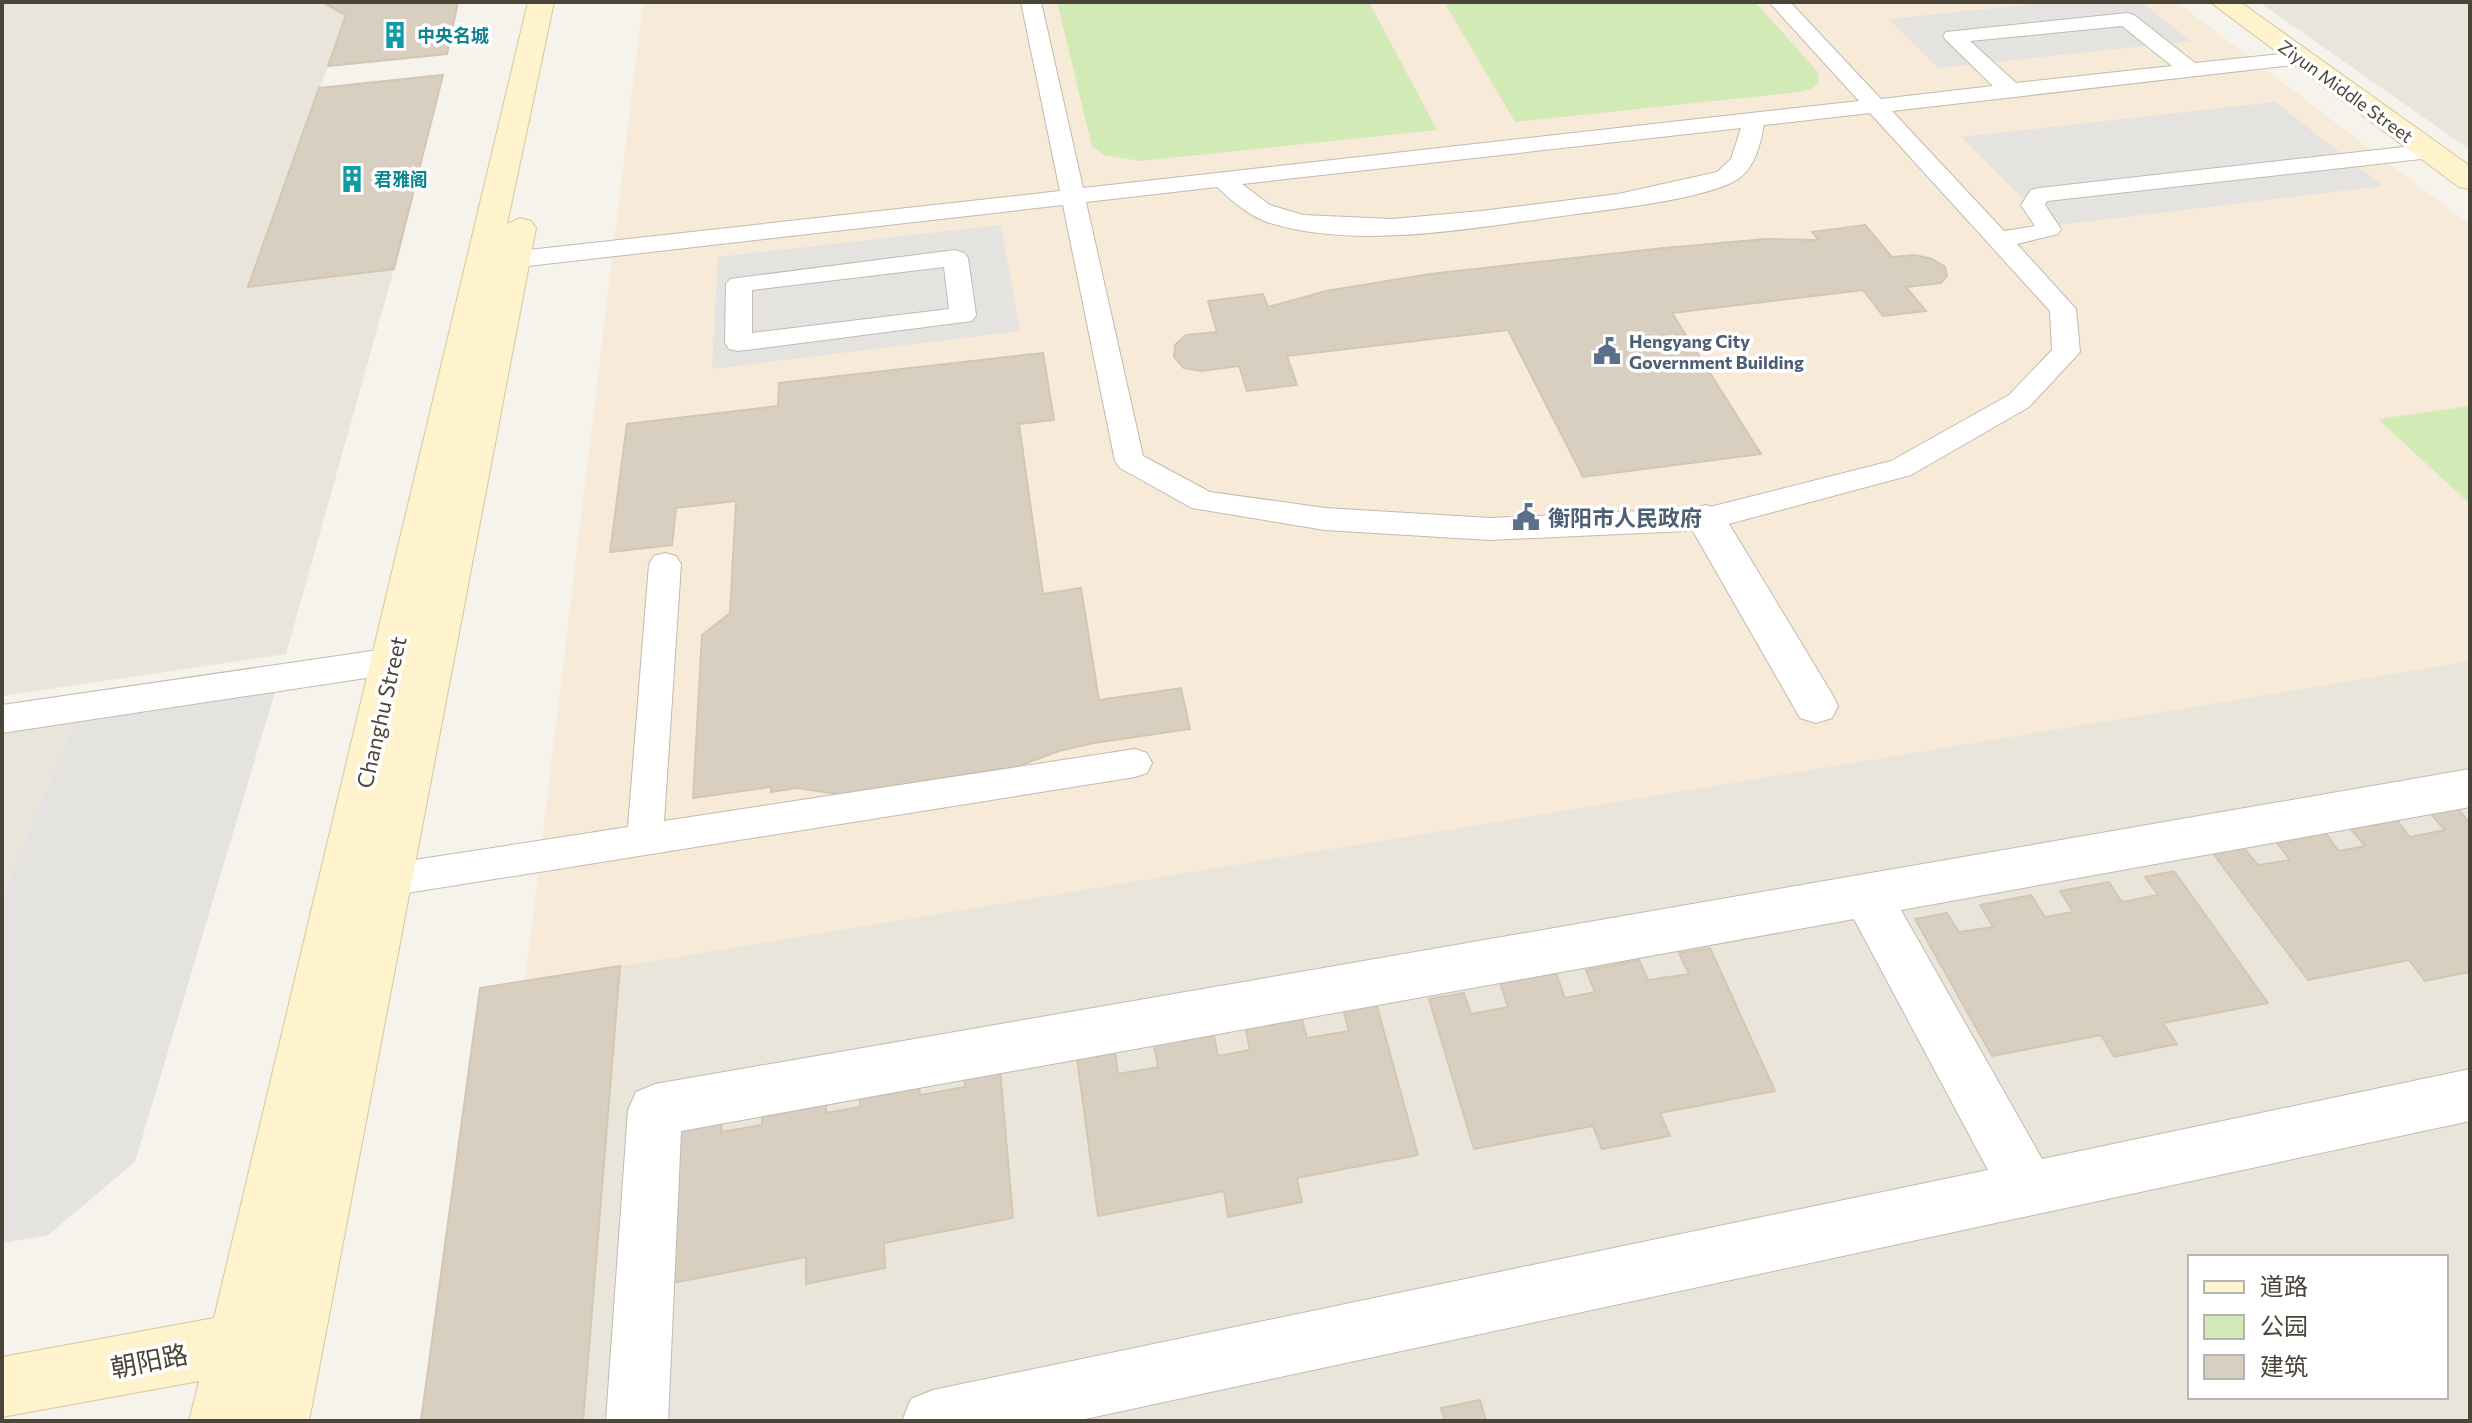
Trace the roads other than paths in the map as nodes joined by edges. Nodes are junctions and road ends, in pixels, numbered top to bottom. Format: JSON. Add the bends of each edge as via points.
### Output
{"nodes":[{"id":1,"x":541,"y":2,"type":"edge"},
{"id":2,"x":566,"y":2,"type":"edge"},
{"id":3,"x":1031,"y":2,"type":"edge"},
{"id":4,"x":1779,"y":2,"type":"edge"},
{"id":5,"x":2223,"y":2,"type":"edge"},
{"id":6,"x":2300,"y":58,"type":"junction"},
{"id":7,"x":2190,"y":70,"type":"junction"},
{"id":8,"x":2010,"y":90,"type":"junction"},
{"id":9,"x":1875,"y":106,"type":"junction"},
{"id":10,"x":1754,"y":119,"type":"junction"},
{"id":11,"x":2430,"y":151,"type":"junction"},
{"id":12,"x":1222,"y":179,"type":"junction"},
{"id":13,"x":2470,"y":180,"type":"edge"},
{"id":14,"x":1073,"y":196,"type":"junction"},
{"id":15,"x":850,"y":221,"type":"junction"},
{"id":16,"x":1998,"y":239,"type":"junction"},
{"id":17,"x":498,"y":261,"type":"junction"},
{"id":18,"x":853,"y":271,"type":"junction"},
{"id":19,"x":1706,"y":519,"type":"junction"},
{"id":20,"x":665,"y":564,"type":"dead end"},
{"id":21,"x":392,"y":661,"type":"junction"},
{"id":22,"x":1816,"y":706,"type":"dead end"},
{"id":23,"x":2,"y":719,"type":"edge"},
{"id":24,"x":1135,"y":763,"type":"dead end"},
{"id":25,"x":2470,"y":788,"type":"edge"},
{"id":26,"x":645,"y":840,"type":"junction"},
{"id":27,"x":388,"y":880,"type":"junction"},
{"id":28,"x":1867,"y":895,"type":"junction"},
{"id":29,"x":2470,"y":1095,"type":"edge"},
{"id":30,"x":2028,"y":1189,"type":"junction"},
{"id":31,"x":296,"y":1332,"type":"junction"},
{"id":32,"x":237,"y":1344,"type":"junction"},
{"id":33,"x":2,"y":1387,"type":"edge"},
{"id":34,"x":220,"y":1421,"type":"edge"},
{"id":35,"x":278,"y":1421,"type":"edge"},
{"id":36,"x":637,"y":1421,"type":"edge"},
{"id":37,"x":933,"y":1421,"type":"edge"}],
"edges":[{"from":1,"to":17,"type":"main road","name":"Changhu Street"},
{"from":2,"to":17,"type":"main road","name":"Changhu Street"},
{"from":3,"to":14,"type":"lane"},
{"from":4,"to":9,"type":"lane"},
{"from":5,"to":6,"type":"main road","name":"Ziyun Middle Street"},
{"from":6,"to":7,"type":"lane"},
{"from":6,"to":11,"type":"main road","name":"Ziyun Middle Street"},
{"from":7,"to":8,"type":"lane"},
{"from":7,"to":8,"type":"lane","via":[[2127,19],[1953,36]]},
{"from":8,"to":9,"type":"lane"},
{"from":9,"to":10,"type":"lane"},
{"from":9,"to":16,"type":"lane"},
{"from":10,"to":12,"type":"lane"},
{"from":10,"to":12,"type":"lane","via":[[1740,168],[1725,177],[1618,202],[1453,221],[1341,225],[1278,217],[1258,210]]},
{"from":11,"to":13,"type":"main road","name":"Ziyun Middle Street"},
{"from":11,"to":16,"type":"lane","via":[[2039,195],[2033,205],[2049,229]]},
{"from":12,"to":14,"type":"lane"},
{"from":14,"to":15,"type":"lane"},
{"from":14,"to":19,"type":"lane","via":[[1130,461],[1203,501],[1325,519],[1490,529]]},
{"from":15,"to":17,"type":"lane"},
{"from":15,"to":18,"type":"lane"},
{"from":16,"to":19,"type":"lane","via":[[2063,309],[2066,352],[2019,401],[1901,468]]},
{"from":17,"to":21,"type":"main road","name":"Changhu Street"},
{"from":17,"to":27,"type":"main road","name":"Changhu Street"},
{"from":18,"to":18,"type":"lane","via":[[739,284],[738,343],[963,315],[955,258]]},
{"from":19,"to":22,"type":"street"},
{"from":20,"to":26,"type":"lane"},
{"from":21,"to":23,"type":"lane"},
{"from":21,"to":32,"type":"main road","name":"Changhu Street"},
{"from":24,"to":26,"type":"lane"},
{"from":25,"to":28,"type":"street"},
{"from":26,"to":27,"type":"lane"},
{"from":27,"to":31,"type":"main road","name":"Changhu Street"},
{"from":28,"to":30,"type":"street"},
{"from":28,"to":36,"type":"street","via":[[655,1110]]},
{"from":29,"to":30,"type":"street"},
{"from":30,"to":37,"type":"street"},
{"from":31,"to":32,"type":"main road","name":"朝阳路"},
{"from":31,"to":35,"type":"main road","name":"Changhu Street"},
{"from":32,"to":33,"type":"main road","name":"朝阳路"},
{"from":32,"to":34,"type":"main road","name":"Changhu Street"}]}
